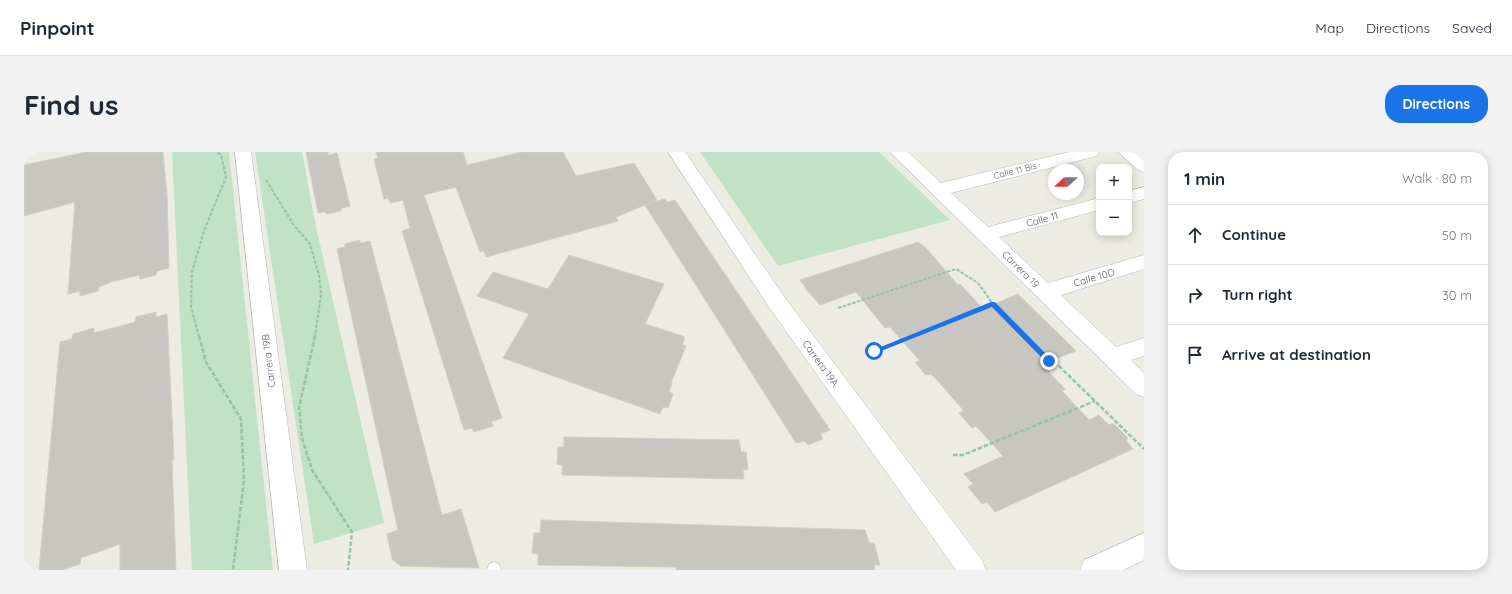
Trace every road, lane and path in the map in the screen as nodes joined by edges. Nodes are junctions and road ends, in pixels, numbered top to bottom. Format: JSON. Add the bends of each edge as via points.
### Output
{"nodes":[{"id":1,"x":218,"y":152,"type":"edge"},
{"id":2,"x":243,"y":152,"type":"edge"},
{"id":3,"x":676,"y":152,"type":"edge"},
{"id":4,"x":898,"y":152,"type":"edge"},
{"id":5,"x":1091,"y":152,"type":"edge"},
{"id":6,"x":1126,"y":152,"type":"edge"},
{"id":7,"x":1144,"y":166,"type":"edge"},
{"id":8,"x":264,"y":177,"type":"dead end"},
{"id":9,"x":938,"y":190,"type":"junction"},
{"id":10,"x":1144,"y":193,"type":"edge"},
{"id":11,"x":1132,"y":196,"type":"edge"},
{"id":12,"x":1096,"y":205,"type":"edge"},
{"id":13,"x":986,"y":234,"type":"junction"},
{"id":14,"x":1144,"y":262,"type":"edge"},
{"id":15,"x":1044,"y":292,"type":"junction"},
{"id":16,"x":993,"y":304,"type":"junction"},
{"id":17,"x":838,"y":308,"type":"dead end"},
{"id":18,"x":1144,"y":347,"type":"edge"},
{"id":19,"x":874,"y":351,"type":"dead end"},
{"id":20,"x":1113,"y":357,"type":"junction"},
{"id":21,"x":1144,"y":387,"type":"edge"},
{"id":22,"x":1095,"y":401,"type":"junction"},
{"id":23,"x":1144,"y":449,"type":"edge"},
{"id":24,"x":953,"y":455,"type":"dead end"},
{"id":25,"x":1144,"y":546,"type":"edge"},
{"id":26,"x":233,"y":570,"type":"edge"},
{"id":27,"x":293,"y":570,"type":"edge"},
{"id":28,"x":348,"y":570,"type":"edge"},
{"id":29,"x":972,"y":570,"type":"edge"},
{"id":30,"x":1094,"y":570,"type":"edge"}],
"edges":[{"from":1,"to":26,"type":"path","via":[[226,177],[204,231],[192,272],[191,307],[206,362],[240,419],[244,480]]},
{"from":2,"to":27,"type":"street","name":"Carrera 19B"},
{"from":3,"to":29,"type":"street","name":"Carrera 19A","via":[[776,301]]},
{"from":4,"to":9,"type":"street","name":"Carrera 19"},
{"from":5,"to":9,"type":"street","name":"Calle 11 Bis"},
{"from":6,"to":7,"type":"street"},
{"from":8,"to":28,"type":"path","via":[[293,224],[310,244],[319,275],[321,294],[317,328],[299,408],[302,438],[312,470],[352,532]]},
{"from":9,"to":13,"type":"street","name":"Carrera 19"},
{"from":10,"to":11,"type":"street"},
{"from":12,"to":13,"type":"street","name":"Calle 11"},
{"from":13,"to":15,"type":"street","name":"Carrera 19"},
{"from":14,"to":15,"type":"street","name":"Calle 10D"},
{"from":15,"to":20,"type":"street","name":"Carrera 19"},
{"from":16,"to":17,"type":"path","via":[[988,293],[968,274],[956,269]]},
{"from":16,"to":19,"type":"path"},
{"from":16,"to":22,"type":"path","via":[[1049,361],[1059,366]]},
{"from":18,"to":20,"type":"street"},
{"from":20,"to":21,"type":"street","name":"Carrera 19"},
{"from":22,"to":23,"type":"path"},
{"from":22,"to":24,"type":"path","via":[[963,455]]},
{"from":25,"to":30,"type":"street"}]}
